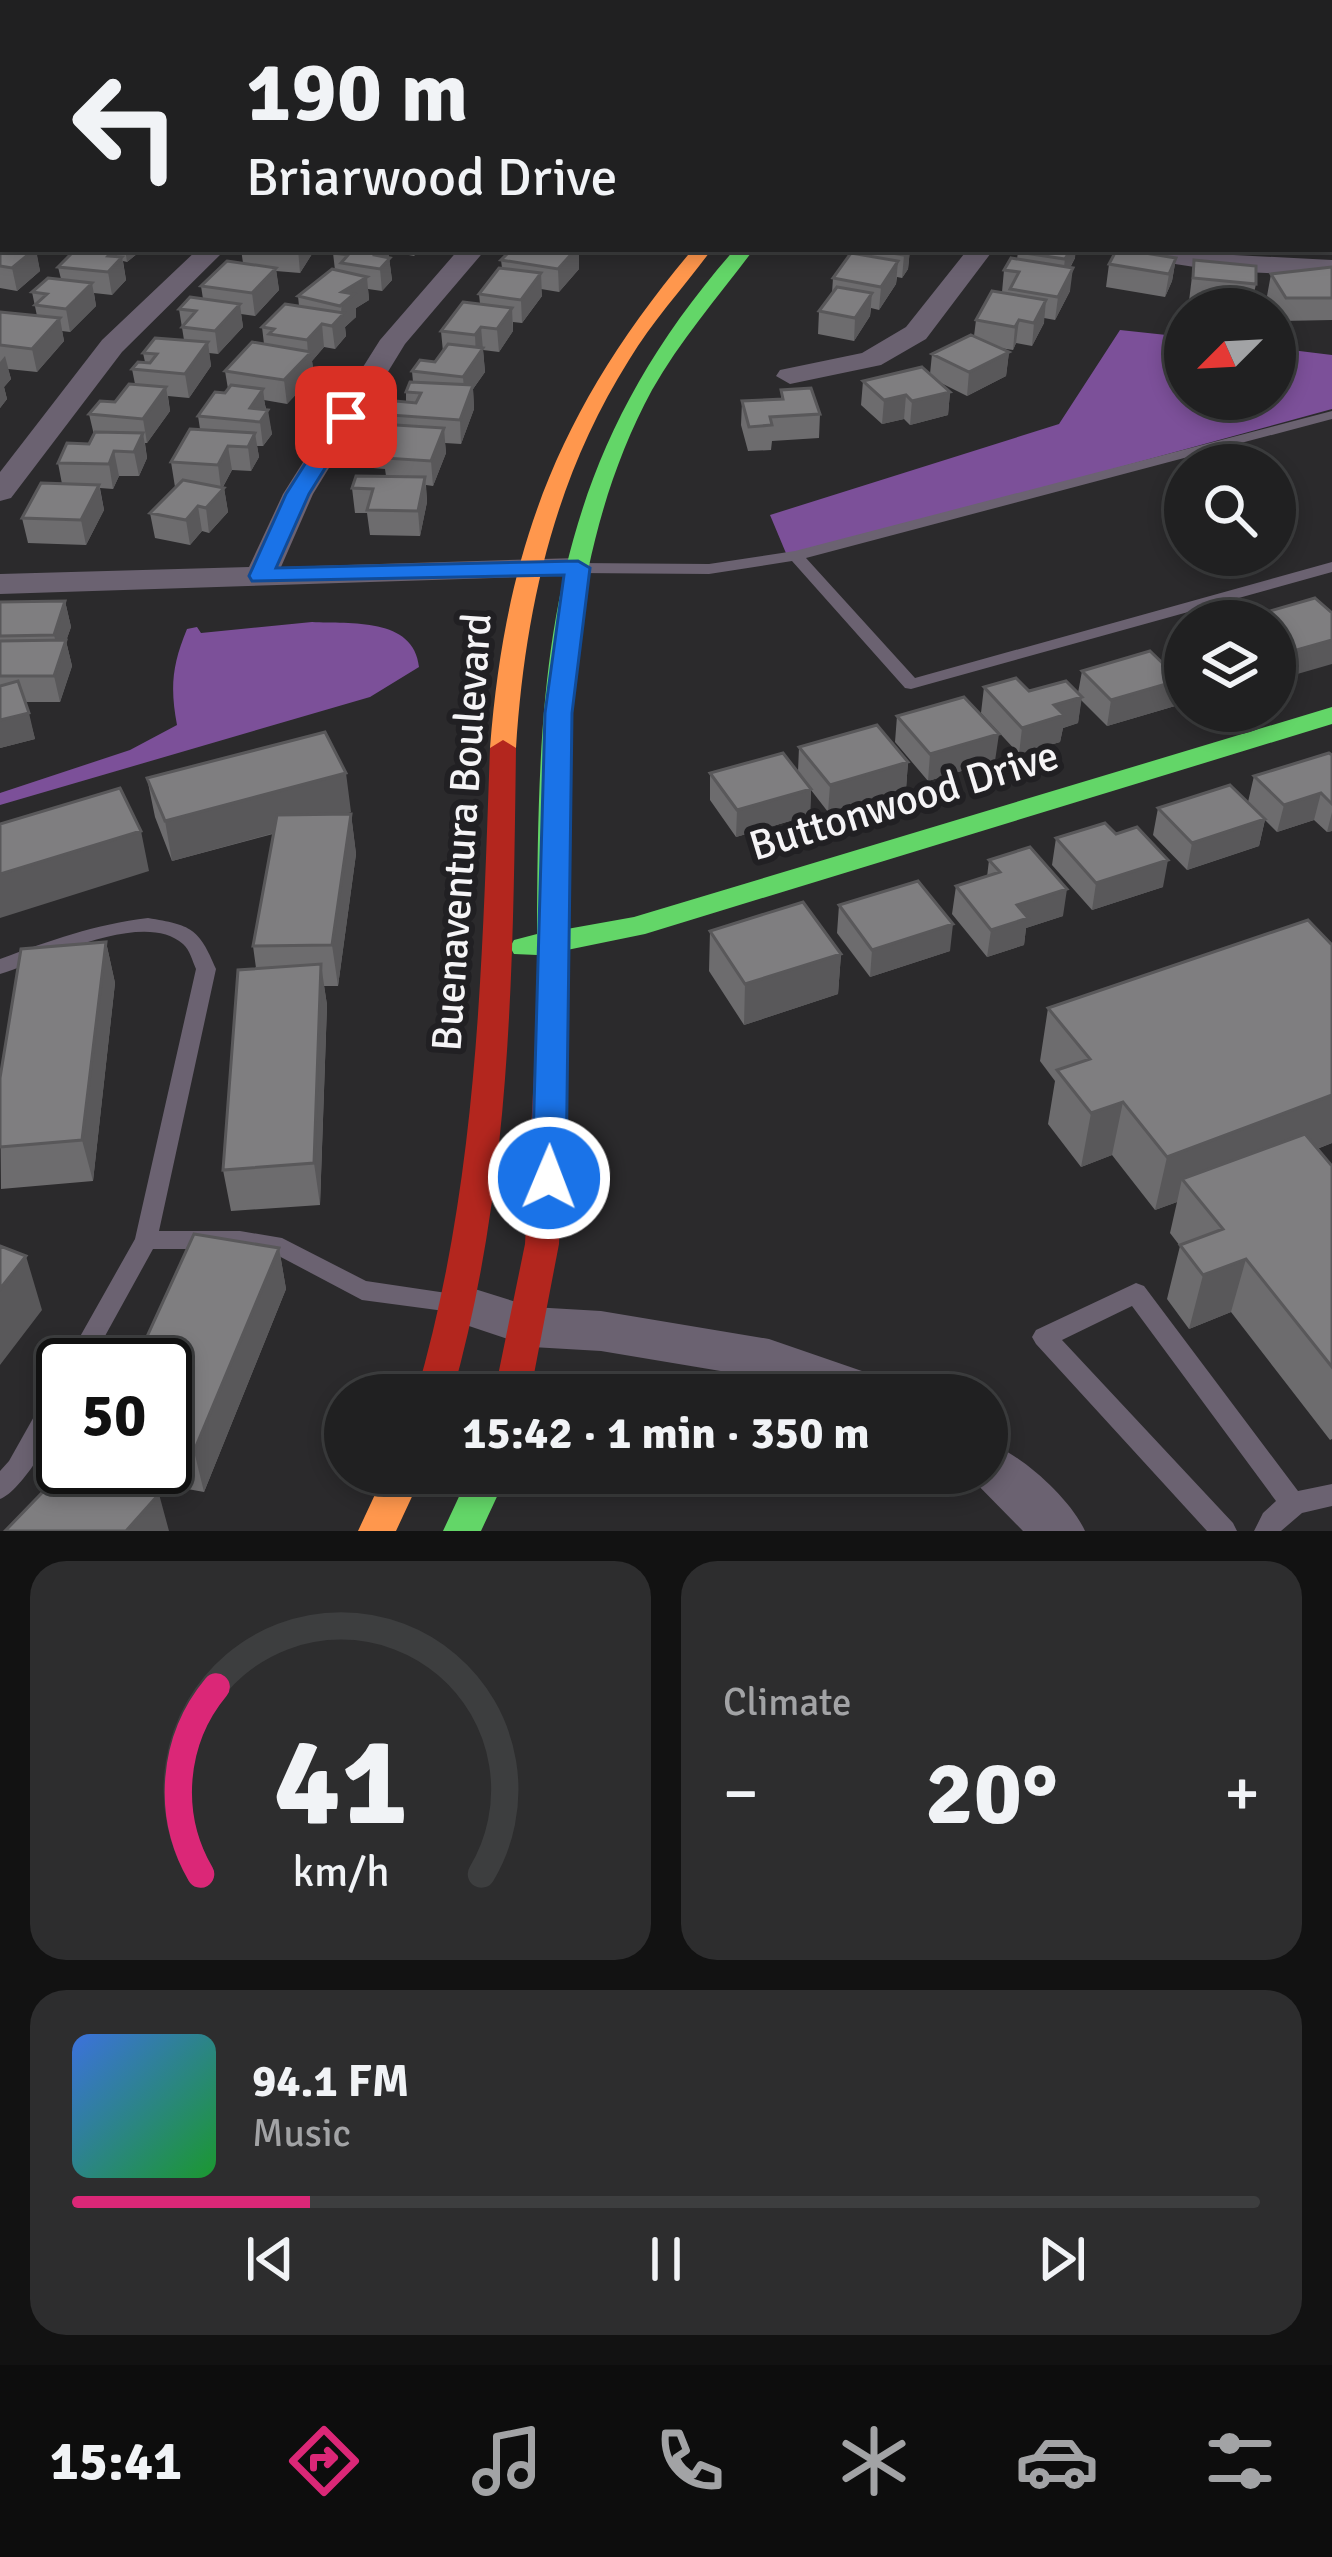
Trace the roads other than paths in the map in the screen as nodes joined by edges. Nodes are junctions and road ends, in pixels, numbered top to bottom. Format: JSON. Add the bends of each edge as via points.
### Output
{"nodes":[{"id":1,"x":210,"y":252,"type":"edge"},
{"id":2,"x":470,"y":252,"type":"edge"},
{"id":3,"x":700,"y":252,"type":"edge"},
{"id":4,"x":742,"y":252,"type":"edge"},
{"id":5,"x":979,"y":252,"type":"edge"},
{"id":6,"x":1150,"y":252,"type":"edge"},
{"id":7,"x":1332,"y":268,"type":"edge"},
{"id":8,"x":790,"y":376,"type":"dead end"},
{"id":9,"x":1332,"y":415,"type":"edge"},
{"id":10,"x":0,"y":492,"type":"edge"},
{"id":11,"x":796,"y":556,"type":"junction"},
{"id":12,"x":1332,"y":566,"type":"edge"},
{"id":13,"x":578,"y":568,"type":"junction"},
{"id":14,"x":525,"y":569,"type":"junction"},
{"id":15,"x":261,"y":576,"type":"junction"},
{"id":16,"x":0,"y":584,"type":"edge"},
{"id":17,"x":1332,"y":716,"type":"edge"},
{"id":18,"x":555,"y":945,"type":"junction"},
{"id":19,"x":496,"y":949,"type":"junction"},
{"id":20,"x":0,"y":967,"type":"edge"},
{"id":21,"x":146,"y":1240,"type":"junction"},
{"id":22,"x":462,"y":1304,"type":"junction"},
{"id":23,"x":532,"y":1327,"type":"junction"},
{"id":24,"x":91,"y":1338,"type":"edge"},
{"id":25,"x":440,"y":1374,"type":"edge"},
{"id":26,"x":518,"y":1374,"type":"edge"},
{"id":27,"x":815,"y":1374,"type":"edge"},
{"id":28,"x":36,"y":1437,"type":"edge"},
{"id":29,"x":1008,"y":1484,"type":"edge"},
{"id":30,"x":0,"y":1488,"type":"edge"},
{"id":31,"x":394,"y":1494,"type":"edge"},
{"id":32,"x":479,"y":1494,"type":"edge"},
{"id":33,"x":1332,"y":1495,"type":"edge"},
{"id":34,"x":1292,"y":1503,"type":"junction"},
{"id":35,"x":377,"y":1531,"type":"edge"},
{"id":36,"x":462,"y":1531,"type":"edge"},
{"id":37,"x":1059,"y":1531,"type":"edge"},
{"id":38,"x":1224,"y":1531,"type":"edge"},
{"id":39,"x":1267,"y":1531,"type":"edge"}],
"edges":[{"from":1,"to":10,"type":"street","via":[[112,346]]},
{"from":2,"to":15,"type":"street","via":[[394,340],[298,494]]},
{"from":3,"to":14,"type":"main road","name":"Buenaventura Boulevard","via":[[603,379],[568,445]]},
{"from":4,"to":13,"type":"main road","name":"Buenaventura Boulevard","via":[[645,382],[614,448]]},
{"from":5,"to":8,"type":"street","via":[[916,333],[871,359]]},
{"from":6,"to":7,"type":"street"},
{"from":9,"to":11,"type":"lane"},
{"from":11,"to":12,"type":"lane","via":[[910,684]]},
{"from":11,"to":13,"type":"lane","via":[[709,569]]},
{"from":13,"to":14,"type":"street"},
{"from":13,"to":18,"type":"main road","name":"Buenaventura Boulevard","via":[[559,713]]},
{"from":14,"to":15,"type":"street"},
{"from":14,"to":19,"type":"main road","name":"Buenaventura Boulevard","via":[[504,713]]},
{"from":15,"to":16,"type":"street"},
{"from":17,"to":18,"type":"main road","name":"Buttonwood Drive"},
{"from":18,"to":19,"type":"main road","name":"Buttonwood Drive"},
{"from":18,"to":23,"type":"main road","name":"Buenaventura Boulevard","via":[[549,1178]]},
{"from":19,"to":22,"type":"main road","name":"Buenaventura Boulevard","via":[[480,1184]]},
{"from":20,"to":21,"type":"lane","via":[[136,925],[179,932],[203,953],[206,969]]},
{"from":21,"to":22,"type":"lane","via":[[282,1247],[362,1289]]},
{"from":21,"to":24,"type":"lane"},
{"from":22,"to":23,"type":"street"},
{"from":22,"to":25,"type":"main road","name":"Buenaventura Boulevard"},
{"from":23,"to":26,"type":"main road","name":"Buenaventura Boulevard"},
{"from":23,"to":27,"type":"street","via":[[742,1353]]},
{"from":28,"to":30,"type":"lane"},
{"from":29,"to":37,"type":"street"},
{"from":31,"to":35,"type":"main road"},
{"from":32,"to":36,"type":"main road"},
{"from":33,"to":34,"type":"lane"},
{"from":34,"to":38,"type":"lane","via":[[1136,1293],[1045,1337]]},
{"from":34,"to":39,"type":"lane"}]}
